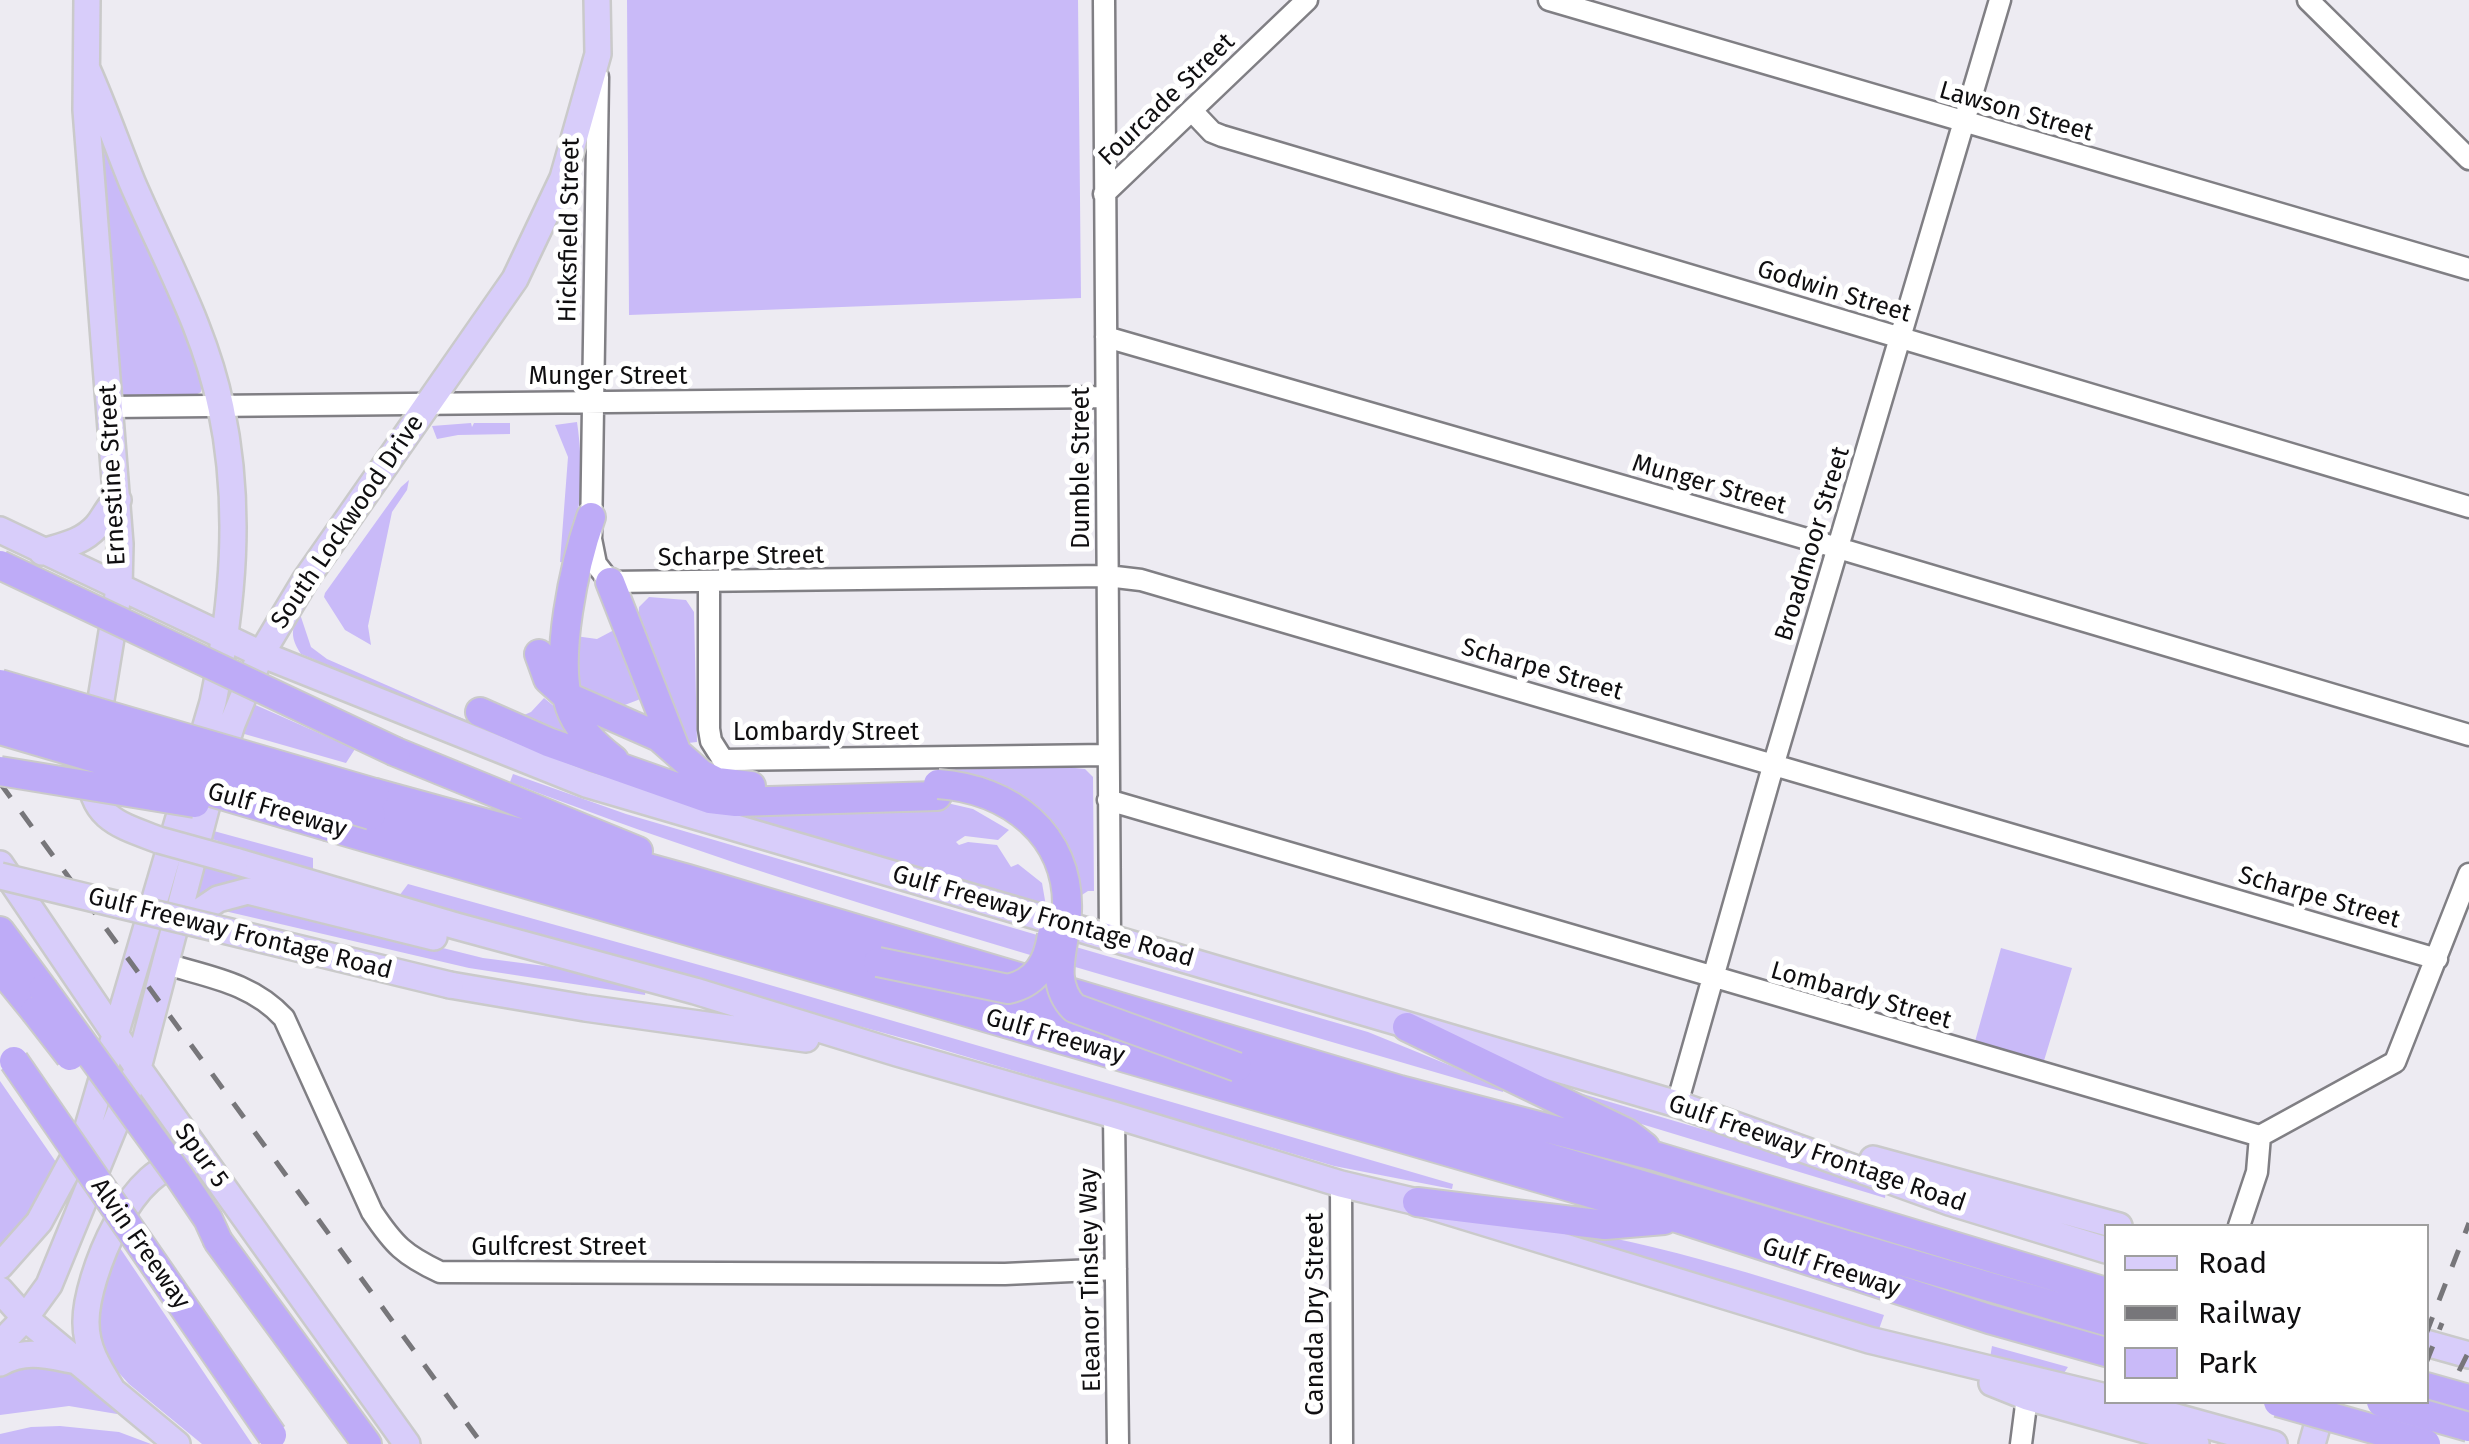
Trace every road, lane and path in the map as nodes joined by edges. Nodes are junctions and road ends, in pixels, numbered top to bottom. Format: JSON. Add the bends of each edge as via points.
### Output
{"nodes":[{"id":1,"x":86,"y":0,"type":"edge"},
{"id":2,"x":598,"y":0,"type":"edge"},
{"id":3,"x":1104,"y":0,"type":"edge"},
{"id":4,"x":1274,"y":0,"type":"edge"},
{"id":5,"x":1307,"y":0,"type":"edge"},
{"id":6,"x":1550,"y":0,"type":"edge"},
{"id":7,"x":2000,"y":0,"type":"edge"},
{"id":8,"x":2308,"y":0,"type":"edge"},
{"id":9,"x":1290,"y":17,"type":"junction"},
{"id":10,"x":598,"y":54,"type":"junction"},
{"id":11,"x":88,"y":70,"type":"junction"},
{"id":12,"x":1193,"y":112,"type":"junction"},
{"id":13,"x":1963,"y":122,"type":"junction"},
{"id":14,"x":2469,"y":159,"type":"edge"},
{"id":15,"x":1104,"y":194,"type":"junction"},
{"id":16,"x":2469,"y":269,"type":"edge"},
{"id":17,"x":1106,"y":337,"type":"junction"},
{"id":18,"x":1900,"y":338,"type":"junction"},
{"id":19,"x":1106,"y":397,"type":"junction"},
{"id":20,"x":428,"y":403,"type":"junction"},
{"id":21,"x":592,"y":403,"type":"junction"},
{"id":22,"x":110,"y":407,"type":"junction"},
{"id":23,"x":221,"y":407,"type":"junction"},
{"id":24,"x":118,"y":500,"type":"junction"},
{"id":25,"x":2469,"y":507,"type":"edge"},
{"id":26,"x":591,"y":517,"type":"junction"},
{"id":27,"x":0,"y":530,"type":"edge"},
{"id":28,"x":1838,"y":548,"type":"junction"},
{"id":29,"x":42,"y":552,"type":"junction"},
{"id":30,"x":0,"y":565,"type":"edge"},
{"id":31,"x":1107,"y":576,"type":"junction"},
{"id":32,"x":610,"y":582,"type":"junction"},
{"id":33,"x":709,"y":583,"type":"junction"},
{"id":34,"x":119,"y":589,"type":"junction"},
{"id":35,"x":226,"y":636,"type":"junction"},
{"id":36,"x":260,"y":654,"type":"junction"},
{"id":37,"x":540,"y":654,"type":"dead end"},
{"id":38,"x":0,"y":684,"type":"edge"},
{"id":39,"x":568,"y":697,"type":"junction"},
{"id":40,"x":0,"y":705,"type":"edge"},
{"id":41,"x":480,"y":712,"type":"dead end"},
{"id":42,"x":0,"y":730,"type":"edge"},
{"id":43,"x":644,"y":730,"type":"junction"},
{"id":44,"x":2469,"y":736,"type":"edge"},
{"id":45,"x":590,"y":738,"type":"junction"},
{"id":46,"x":548,"y":742,"type":"junction"},
{"id":47,"x":676,"y":750,"type":"junction"},
{"id":48,"x":1108,"y":755,"type":"junction"},
{"id":49,"x":1774,"y":763,"type":"junction"},
{"id":50,"x":623,"y":768,"type":"junction"},
{"id":51,"x":0,"y":770,"type":"edge"},
{"id":52,"x":938,"y":790,"type":"junction"},
{"id":53,"x":1108,"y":800,"type":"junction"},
{"id":54,"x":370,"y":815,"type":"junction"},
{"id":55,"x":330,"y":826,"type":"junction"},
{"id":56,"x":159,"y":840,"type":"joint"},
{"id":57,"x":0,"y":864,"type":"edge"},
{"id":58,"x":2469,"y":874,"type":"edge"},
{"id":59,"x":0,"y":876,"type":"edge"},
{"id":60,"x":688,"y":879,"type":"junction"},
{"id":61,"x":175,"y":928,"type":"junction"},
{"id":62,"x":0,"y":932,"type":"edge"},
{"id":63,"x":1110,"y":937,"type":"junction"},
{"id":64,"x":2437,"y":959,"type":"junction"},
{"id":65,"x":582,"y":961,"type":"junction"},
{"id":66,"x":878,"y":962,"type":"junction"},
{"id":67,"x":166,"y":964,"type":"junction"},
{"id":68,"x":0,"y":968,"type":"edge"},
{"id":69,"x":1712,"y":978,"type":"junction"},
{"id":70,"x":39,"y":1000,"type":"junction"},
{"id":71,"x":1407,"y":1026,"type":"junction"},
{"id":72,"x":118,"y":1035,"type":"junction"},
{"id":73,"x":7,"y":1053,"type":"edge"},
{"id":74,"x":896,"y":1054,"type":"junction"},
{"id":75,"x":1237,"y":1067,"type":"junction"},
{"id":76,"x":138,"y":1068,"type":"junction"},
{"id":77,"x":1677,"y":1104,"type":"junction"},
{"id":78,"x":1114,"y":1114,"type":"junction"},
{"id":79,"x":1772,"y":1136,"type":"junction"},
{"id":80,"x":2260,"y":1136,"type":"junction"},
{"id":81,"x":1658,"y":1158,"type":"junction"},
{"id":82,"x":216,"y":1176,"type":"junction"},
{"id":83,"x":1340,"y":1184,"type":"junction"},
{"id":84,"x":1417,"y":1202,"type":"junction"},
{"id":85,"x":1680,"y":1219,"type":"junction"},
{"id":86,"x":2112,"y":1224,"type":"edge"},
{"id":87,"x":2240,"y":1224,"type":"edge"},
{"id":88,"x":2104,"y":1249,"type":"edge"},
{"id":89,"x":0,"y":1266,"type":"edge"},
{"id":90,"x":1116,"y":1269,"type":"junction"},
{"id":91,"x":2002,"y":1276,"type":"junction"},
{"id":92,"x":0,"y":1290,"type":"edge"},
{"id":93,"x":2104,"y":1292,"type":"edge"},
{"id":94,"x":25,"y":1318,"type":"junction"},
{"id":95,"x":2104,"y":1320,"type":"edge"},
{"id":96,"x":0,"y":1344,"type":"edge"},
{"id":97,"x":2429,"y":1344,"type":"edge"},
{"id":98,"x":2104,"y":1351,"type":"edge"},
{"id":99,"x":1923,"y":1355,"type":"junction"},
{"id":100,"x":2469,"y":1355,"type":"edge"},
{"id":101,"x":79,"y":1362,"type":"junction"},
{"id":102,"x":0,"y":1363,"type":"edge"},
{"id":103,"x":2429,"y":1387,"type":"edge"},
{"id":104,"x":111,"y":1388,"type":"junction"},
{"id":105,"x":2027,"y":1397,"type":"junction"},
{"id":106,"x":2104,"y":1397,"type":"edge"},
{"id":107,"x":2469,"y":1399,"type":"edge"},
{"id":108,"x":2129,"y":1404,"type":"edge"},
{"id":109,"x":2285,"y":1404,"type":"edge"},
{"id":110,"x":2323,"y":1404,"type":"edge"},
{"id":111,"x":2389,"y":1404,"type":"edge"},
{"id":112,"x":2469,"y":1427,"type":"edge"},
{"id":113,"x":275,"y":1439,"type":"edge"},
{"id":114,"x":2313,"y":1440,"type":"edge"},
{"id":115,"x":177,"y":1444,"type":"edge"},
{"id":116,"x":367,"y":1444,"type":"edge"},
{"id":117,"x":407,"y":1444,"type":"edge"},
{"id":118,"x":1118,"y":1444,"type":"edge"},
{"id":119,"x":1342,"y":1444,"type":"edge"},
{"id":120,"x":2021,"y":1444,"type":"edge"},
{"id":121,"x":2196,"y":1444,"type":"edge"},
{"id":122,"x":2274,"y":1444,"type":"edge"},
{"id":123,"x":2426,"y":1444,"type":"edge"}],
"edges":[{"from":1,"to":11,"type":"main road","name":"Ernestine Street"},
{"from":2,"to":10,"type":"main road","name":"South Lockwood Drive"},
{"from":3,"to":15,"type":"street","name":"Dumble Street"},
{"from":4,"to":9,"type":"street"},
{"from":5,"to":9,"type":"street","name":"Fourcade Street"},
{"from":6,"to":13,"type":"street","name":"Lawson Street"},
{"from":7,"to":13,"type":"street","name":"Broadmoor Street"},
{"from":8,"to":14,"type":"street"},
{"from":9,"to":12,"type":"street","name":"Fourcade Street"},
{"from":10,"to":20,"type":"main road","name":"South Lockwood Drive","via":[[562,178],[515,279]]},
{"from":10,"to":21,"type":"street","name":"Hicksfield Street"},
{"from":11,"to":22,"type":"main road","name":"Ernestine Street"},
{"from":11,"to":23,"type":"main road","name":"Ernestine Street","via":[[185,296]]},
{"from":12,"to":15,"type":"street","name":"Fourcade Street"},
{"from":12,"to":18,"type":"street","name":"Godwin Street","via":[[1222,136]]},
{"from":13,"to":16,"type":"street","name":"Lawson Street"},
{"from":13,"to":18,"type":"street","name":"Broadmoor Street"},
{"from":15,"to":17,"type":"street","name":"Dumble Street"},
{"from":17,"to":19,"type":"street","name":"Dumble Street"},
{"from":17,"to":28,"type":"street","name":"Munger Street"},
{"from":18,"to":25,"type":"street","name":"Godwin Street"},
{"from":18,"to":28,"type":"street","name":"Broadmoor Street"},
{"from":19,"to":21,"type":"street","name":"Munger Street"},
{"from":19,"to":31,"type":"street","name":"Dumble Street"},
{"from":20,"to":21,"type":"street","name":"Munger Street"},
{"from":20,"to":23,"type":"street","name":"Munger Street"},
{"from":20,"to":36,"type":"main road","name":"South Lockwood Drive"},
{"from":21,"to":26,"type":"street","name":"Hicksfield Street"},
{"from":22,"to":23,"type":"street","name":"Munger Street"},
{"from":22,"to":24,"type":"main road","name":"Ernestine Street"},
{"from":23,"to":35,"type":"main road","name":"Ernestine Street","via":[[232,479],[234,564]]},
{"from":24,"to":29,"type":"main road","via":[[87,536]]},
{"from":24,"to":34,"type":"main road","name":"Ernestine Street"},
{"from":26,"to":32,"type":"street","name":"Hicksfield Street","via":[[592,553]]},
{"from":26,"to":39,"type":"highway","via":[[570,593]]},
{"from":27,"to":29,"type":"main road","name":"Gulf Freeway Frontage Road"},
{"from":28,"to":44,"type":"street","name":"Munger Street"},
{"from":28,"to":49,"type":"street","name":"Broadmoor Street"},
{"from":29,"to":34,"type":"main road","name":"Gulf Freeway Frontage Road"},
{"from":30,"to":60,"type":"highway","bridge":true,"via":[[396,752],[632,848]]},
{"from":31,"to":33,"type":"street","name":"Scharpe Street"},
{"from":31,"to":48,"type":"street","name":"Dumble Street"},
{"from":31,"to":49,"type":"street","name":"Scharpe Street","via":[[1141,580]]},
{"from":32,"to":33,"type":"street","name":"Scharpe Street"},
{"from":32,"to":47,"type":"highway"},
{"from":33,"to":48,"type":"street","name":"Lombardy Street","via":[[709,729],[723,760]]},
{"from":34,"to":35,"type":"main road","name":"Gulf Freeway Frontage Road"},
{"from":34,"to":56,"type":"main road","name":"Ernestine Street","via":[[90,789],[95,805],[112,820]]},
{"from":35,"to":36,"type":"main road","name":"Gulf Freeway Frontage Road"},
{"from":35,"to":72,"type":"main road"},
{"from":36,"to":61,"type":"main road","name":"South Lockwood Drive","via":[[212,786]]},
{"from":36,"to":63,"type":"main road","name":"Gulf Freeway Frontage Road","via":[[586,784]]},
{"from":37,"to":39,"type":"highway","via":[[548,679]]},
{"from":38,"to":54,"type":"highway","name":"Gulf Freeway","bridge":true},
{"from":39,"to":43,"type":"highway"},
{"from":39,"to":45,"type":"highway"},
{"from":40,"to":54,"type":"highway","name":"Gulf Freeway","bridge":true},
{"from":41,"to":46,"type":"highway"},
{"from":42,"to":55,"type":"highway","name":"Gulf Freeway","bridge":true},
{"from":43,"to":45,"type":"highway"},
{"from":43,"to":47,"type":"highway"},
{"from":45,"to":46,"type":"highway"},
{"from":45,"to":50,"type":"highway"},
{"from":46,"to":50,"type":"highway"},
{"from":47,"to":52,"type":"highway","via":[[701,774],[732,786]]},
{"from":48,"to":53,"type":"street","name":"Dumble Street"},
{"from":49,"to":64,"type":"street","name":"Scharpe Street"},
{"from":49,"to":69,"type":"street","name":"Broadmoor Street"},
{"from":50,"to":52,"type":"highway","via":[[736,802]]},
{"from":51,"to":55,"type":"highway","bridge":true},
{"from":52,"to":66,"type":"highway","bridge":true,"via":[[989,805],[1030,838],[1053,893],[1048,952],[1033,978],[1008,989]]},
{"from":52,"to":75,"type":"highway","bridge":true,"via":[[984,792],[1007,802],[1053,849],[1068,907],[1060,987],[1074,1008]]},
{"from":53,"to":63,"type":"street","name":"Dumble Street"},
{"from":53,"to":69,"type":"street","name":"Lombardy Street"},
{"from":54,"to":55,"type":"highway","name":"Gulf Freeway"},
{"from":54,"to":60,"type":"highway","name":"Gulf Freeway"},
{"from":54,"to":66,"type":"highway","name":"Gulf Freeway"},
{"from":54,"to":85,"type":"highway","name":"Gulf Freeway"},
{"from":56,"to":65,"type":"main road","name":"Gulf Freeway Frontage Road","bridge":true},
{"from":57,"to":72,"type":"main road","name":"Spur 5"},
{"from":58,"to":64,"type":"street"},
{"from":59,"to":74,"type":"main road","name":"Gulf Freeway Frontage Road","bridge":true,"via":[[450,984]]},
{"from":60,"to":81,"type":"highway","name":"Gulf Freeway","via":[[1400,1090]]},
{"from":61,"to":65,"type":"main road","via":[[218,899],[248,891],[432,936]]},
{"from":61,"to":67,"type":"main road","name":"South Lockwood Drive"},
{"from":62,"to":70,"type":"highway"},
{"from":63,"to":71,"type":"main road","name":"Gulf Freeway Frontage Road"},
{"from":64,"to":80,"type":"street","via":[[2395,1062]]},
{"from":65,"to":74,"type":"main road","name":"Gulf Freeway Frontage Road"},
{"from":66,"to":75,"type":"highway","name":"Gulf Freeway","bridge":true},
{"from":67,"to":76,"type":"main road","name":"South Lockwood Drive"},
{"from":67,"to":90,"type":"street","name":"Gulfcrest Street","via":[[249,990],[284,1018],[372,1212],[409,1258],[440,1272]]},
{"from":68,"to":70,"type":"highway"},
{"from":69,"to":77,"type":"street","name":"Broadmoor Street"},
{"from":69,"to":80,"type":"street","name":"Lombardy Street"},
{"from":70,"to":116,"type":"highway","bridge":true,"via":[[179,1176],[218,1241]]},
{"from":71,"to":77,"type":"main road","name":"Gulf Freeway Frontage Road"},
{"from":71,"to":81,"type":"highway","via":[[1627,1132]]},
{"from":72,"to":76,"type":"main road","name":"Spur 5"},
{"from":72,"to":89,"type":"main road","via":[[85,1137],[39,1222]]},
{"from":73,"to":113,"type":"highway","name":"Alvin Freeway","bridge":true},
{"from":74,"to":78,"type":"main road","name":"Gulf Freeway Frontage Road"},
{"from":75,"to":91,"type":"highway","name":"Gulf Freeway","via":[[1607,1175]]},
{"from":76,"to":82,"type":"main road","name":"Spur 5"},
{"from":76,"to":94,"type":"main road","name":"South Lockwood Drive","via":[[49,1285]]},
{"from":77,"to":79,"type":"main road","name":"Gulf Freeway Frontage Road"},
{"from":78,"to":83,"type":"main road","name":"Gulf Freeway Frontage Road"},
{"from":78,"to":90,"type":"street","name":"Eleanor Tinsley Way"},
{"from":79,"to":86,"type":"main road"},
{"from":79,"to":88,"type":"main road","name":"Gulf Freeway Frontage Road","via":[[1949,1202]]},
{"from":80,"to":87,"type":"street","via":[[2257,1172]]},
{"from":81,"to":91,"type":"highway","name":"Gulf Freeway"},
{"from":82,"to":104,"type":"main road","via":[[180,1163],[151,1177],[130,1200],[95,1270],[85,1328]]},
{"from":82,"to":117,"type":"main road","name":"Spur 5"},
{"from":83,"to":84,"type":"main road","name":"Gulf Freeway Frontage Road"},
{"from":83,"to":119,"type":"street","name":"Canada Dry Street"},
{"from":84,"to":85,"type":"highway","via":[[1605,1225]]},
{"from":84,"to":99,"type":"main road","name":"Gulf Freeway Frontage Road"},
{"from":85,"to":98,"type":"highway","name":"Gulf Freeway"},
{"from":90,"to":118,"type":"street","name":"Eleanor Tinsley Way"},
{"from":91,"to":93,"type":"highway","name":"Gulf Freeway"},
{"from":91,"to":95,"type":"highway","name":"Gulf Freeway"},
{"from":92,"to":94,"type":"main road"},
{"from":94,"to":96,"type":"main road","name":"South Lockwood Drive"},
{"from":94,"to":101,"type":"main road"},
{"from":97,"to":100,"type":"main road"},
{"from":99,"to":105,"type":"main road"},
{"from":99,"to":106,"type":"main road","name":"Gulf Freeway Frontage Road"},
{"from":101,"to":102,"type":"main road","via":[[35,1352]]},
{"from":101,"to":104,"type":"main road"},
{"from":103,"to":107,"type":"highway"},
{"from":104,"to":115,"type":"main road"},
{"from":105,"to":120,"type":"street"},
{"from":105,"to":121,"type":"main road"},
{"from":108,"to":122,"type":"main road"},
{"from":109,"to":123,"type":"highway","bridge":true},
{"from":110,"to":114,"type":"main road"},
{"from":111,"to":112,"type":"highway","bridge":true}]}
